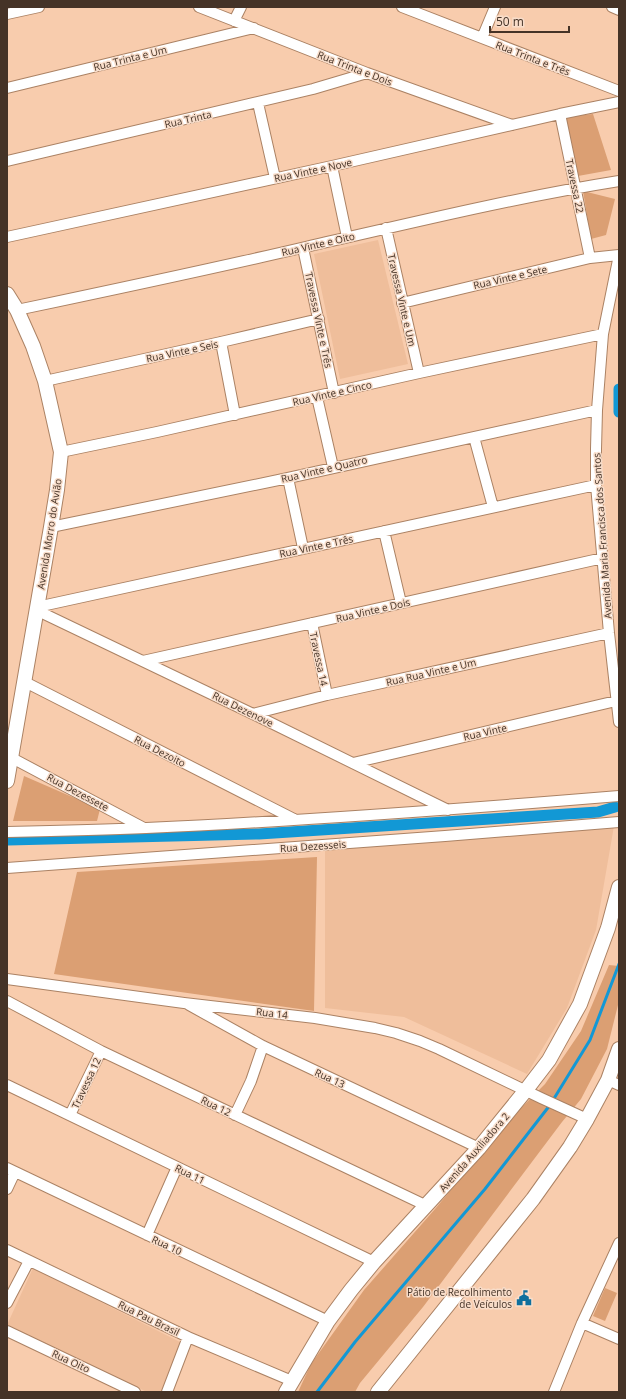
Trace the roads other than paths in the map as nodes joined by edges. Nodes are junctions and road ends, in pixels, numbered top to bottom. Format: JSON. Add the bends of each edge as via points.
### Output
{"nodes":[{"id":1,"x":39,"y":7,"type":"edge"},
{"id":2,"x":199,"y":7,"type":"edge"},
{"id":3,"x":241,"y":7,"type":"edge"},
{"id":4,"x":402,"y":7,"type":"edge"},
{"id":5,"x":495,"y":7,"type":"edge"},
{"id":6,"x":612,"y":7,"type":"edge"},
{"id":7,"x":619,"y":10,"type":"edge"},
{"id":8,"x":7,"y":14,"type":"edge"},
{"id":9,"x":234,"y":21,"type":"junction"},
{"id":10,"x":254,"y":28,"type":"junction"},
{"id":11,"x":482,"y":38,"type":"junction"},
{"id":12,"x":367,"y":74,"type":"junction"},
{"id":13,"x":7,"y":88,"type":"edge"},
{"id":14,"x":619,"y":91,"type":"edge"},
{"id":15,"x":619,"y":102,"type":"edge"},
{"id":16,"x":258,"y":103,"type":"junction"},
{"id":17,"x":560,"y":114,"type":"junction"},
{"id":18,"x":512,"y":125,"type":"junction"},
{"id":19,"x":7,"y":161,"type":"edge"},
{"id":20,"x":332,"y":166,"type":"junction"},
{"id":21,"x":276,"y":178,"type":"junction"},
{"id":22,"x":619,"y":181,"type":"edge"},
{"id":23,"x":575,"y":188,"type":"junction"},
{"id":24,"x":386,"y":228,"type":"junction"},
{"id":25,"x":347,"y":237,"type":"junction"},
{"id":26,"x":7,"y":238,"type":"edge"},
{"id":27,"x":303,"y":248,"type":"junction"},
{"id":28,"x":619,"y":255,"type":"edge"},
{"id":29,"x":590,"y":258,"type":"junction"},
{"id":30,"x":618,"y":268,"type":"edge"},
{"id":31,"x":7,"y":294,"type":"edge"},
{"id":32,"x":402,"y":303,"type":"junction"},
{"id":33,"x":17,"y":310,"type":"junction"},
{"id":34,"x":319,"y":319,"type":"junction"},
{"id":35,"x":603,"y":334,"type":"junction"},
{"id":36,"x":221,"y":342,"type":"junction"},
{"id":37,"x":419,"y":373,"type":"junction"},
{"id":38,"x":45,"y":381,"type":"junction"},
{"id":39,"x":334,"y":393,"type":"junction"},
{"id":40,"x":317,"y":397,"type":"junction"},
{"id":41,"x":597,"y":410,"type":"junction"},
{"id":42,"x":235,"y":415,"type":"junction"},
{"id":43,"x":474,"y":437,"type":"junction"},
{"id":44,"x":61,"y":452,"type":"junction"},
{"id":45,"x":333,"y":467,"type":"junction"},
{"id":46,"x":288,"y":478,"type":"junction"},
{"id":47,"x":596,"y":485,"type":"junction"},
{"id":48,"x":493,"y":507,"type":"junction"},
{"id":49,"x":51,"y":527,"type":"junction"},
{"id":50,"x":384,"y":531,"type":"junction"},
{"id":51,"x":303,"y":548,"type":"junction"},
{"id":52,"x":603,"y":558,"type":"junction"},
{"id":53,"x":401,"y":603,"type":"junction"},
{"id":54,"x":36,"y":608,"type":"junction"},
{"id":55,"x":312,"y":623,"type":"junction"},
{"id":56,"x":609,"y":633,"type":"junction"},
{"id":57,"x":143,"y":661,"type":"junction"},
{"id":58,"x":25,"y":682,"type":"junction"},
{"id":59,"x":327,"y":695,"type":"junction"},
{"id":60,"x":616,"y":701,"type":"junction"},
{"id":61,"x":253,"y":714,"type":"junction"},
{"id":62,"x":619,"y":722,"type":"edge"},
{"id":63,"x":10,"y":757,"type":"junction"},
{"id":64,"x":353,"y":763,"type":"junction"},
{"id":65,"x":7,"y":781,"type":"edge"},
{"id":66,"x":619,"y":796,"type":"edge"},
{"id":67,"x":449,"y":810,"type":"junction"},
{"id":68,"x":295,"y":820,"type":"junction"},
{"id":69,"x":619,"y":822,"type":"edge"},
{"id":70,"x":145,"y":828,"type":"junction"},
{"id":71,"x":7,"y":832,"type":"edge"},
{"id":72,"x":7,"y":868,"type":"edge"},
{"id":73,"x":619,"y":887,"type":"edge"},
{"id":74,"x":7,"y":979,"type":"edge"},
{"id":75,"x":7,"y":1002,"type":"edge"},
{"id":76,"x":184,"y":1003,"type":"junction"},
{"id":77,"x":264,"y":1046,"type":"junction"},
{"id":78,"x":619,"y":1049,"type":"edge"},
{"id":79,"x":101,"y":1051,"type":"junction"},
{"id":80,"x":613,"y":1083,"type":"edge"},
{"id":81,"x":7,"y":1085,"type":"edge"},
{"id":82,"x":526,"y":1090,"type":"junction"},
{"id":83,"x":70,"y":1115,"type":"junction"},
{"id":84,"x":235,"y":1115,"type":"junction"},
{"id":85,"x":587,"y":1119,"type":"junction"},
{"id":86,"x":479,"y":1148,"type":"junction"},
{"id":87,"x":177,"y":1167,"type":"junction"},
{"id":88,"x":11,"y":1170,"type":"edge"},
{"id":89,"x":7,"y":1189,"type":"edge"},
{"id":90,"x":427,"y":1206,"type":"junction"},
{"id":91,"x":147,"y":1235,"type":"junction"},
{"id":92,"x":618,"y":1249,"type":"edge"},
{"id":93,"x":7,"y":1250,"type":"edge"},
{"id":94,"x":29,"y":1261,"type":"junction"},
{"id":95,"x":374,"y":1262,"type":"junction"},
{"id":96,"x":7,"y":1303,"type":"edge"},
{"id":97,"x":328,"y":1321,"type":"junction"},
{"id":98,"x":582,"y":1324,"type":"junction"},
{"id":99,"x":7,"y":1331,"type":"edge"},
{"id":100,"x":188,"y":1337,"type":"junction"},
{"id":101,"x":619,"y":1339,"type":"edge"},
{"id":102,"x":289,"y":1387,"type":"edge"},
{"id":103,"x":135,"y":1392,"type":"edge"},
{"id":104,"x":167,"y":1392,"type":"edge"},
{"id":105,"x":378,"y":1392,"type":"edge"},
{"id":106,"x":554,"y":1392,"type":"edge"}],
"edges":[{"from":1,"to":8,"type":"street"},
{"from":2,"to":9,"type":"street","name":"Rua Trinta e Dois"},
{"from":3,"to":9,"type":"street"},
{"from":4,"to":11,"type":"street","name":"Rua Trinta e Três"},
{"from":5,"to":11,"type":"street"},
{"from":6,"to":7,"type":"street"},
{"from":9,"to":10,"type":"street","name":"Rua Trinta e Dois"},
{"from":10,"to":12,"type":"street","name":"Rua Trinta e Dois"},
{"from":10,"to":13,"type":"street","name":"Rua Trinta e Um"},
{"from":11,"to":14,"type":"street","name":"Rua Trinta e Três"},
{"from":12,"to":16,"type":"street","name":"Rua Trinta"},
{"from":12,"to":18,"type":"street","name":"Rua Trinta e Dois"},
{"from":15,"to":17,"type":"street","name":"Rua Vinte e Nove"},
{"from":16,"to":19,"type":"street","name":"Rua Trinta"},
{"from":16,"to":21,"type":"street"},
{"from":17,"to":18,"type":"street","name":"Rua Vinte e Nove"},
{"from":17,"to":23,"type":"street","name":"Travessa 22"},
{"from":18,"to":20,"type":"street","name":"Rua Vinte e Nove"},
{"from":20,"to":21,"type":"street","name":"Rua Vinte e Nove"},
{"from":20,"to":25,"type":"street"},
{"from":21,"to":26,"type":"street","name":"Rua Vinte e Nove"},
{"from":22,"to":23,"type":"street","name":"Rua Vinte e Oito"},
{"from":23,"to":24,"type":"street","name":"Rua Vinte e Oito"},
{"from":23,"to":29,"type":"street","name":"Travessa 22"},
{"from":24,"to":25,"type":"street","name":"Rua Vinte e Oito"},
{"from":24,"to":32,"type":"street","name":"Travessa Vinte e Um"},
{"from":25,"to":27,"type":"street","name":"Rua Vinte e Oito"},
{"from":27,"to":33,"type":"street","name":"Rua Vinte e Oito"},
{"from":27,"to":34,"type":"street","name":"Travessa Vinte e Três"},
{"from":28,"to":29,"type":"street","name":"Rua Vinte e Sete"},
{"from":28,"to":30,"type":"street","name":"Avenida Maria Francisca dos Santos"},
{"from":29,"to":32,"type":"street","name":"Rua Vinte e Sete"},
{"from":30,"to":35,"type":"street","name":"Avenida Maria Francisca dos Santos"},
{"from":31,"to":33,"type":"street","name":"Avenida Morro do Avião"},
{"from":32,"to":37,"type":"street","name":"Travessa Vinte e Um"},
{"from":33,"to":38,"type":"street","name":"Avenida Morro do Avião"},
{"from":34,"to":36,"type":"street","name":"Rua Vinte e Seis"},
{"from":34,"to":39,"type":"street","name":"Travessa Vinte e Três"},
{"from":35,"to":37,"type":"street","name":"Rua Vinte e Cinco"},
{"from":35,"to":41,"type":"street","name":"Avenida Maria Francisca dos Santos"},
{"from":36,"to":38,"type":"street","name":"Rua Vinte e Seis"},
{"from":36,"to":42,"type":"street"},
{"from":37,"to":39,"type":"street","name":"Rua Vinte e Cinco"},
{"from":38,"to":44,"type":"street","name":"Avenida Morro do Avião"},
{"from":39,"to":40,"type":"street","name":"Rua Vinte e Cinco"},
{"from":40,"to":42,"type":"street","name":"Rua Vinte e Cinco"},
{"from":40,"to":45,"type":"street"},
{"from":41,"to":43,"type":"street","name":"Rua Vinte e Quatro"},
{"from":41,"to":47,"type":"street","name":"Avenida Maria Francisca dos Santos"},
{"from":42,"to":44,"type":"street","name":"Rua Vinte e Cinco"},
{"from":43,"to":45,"type":"street","name":"Rua Vinte e Quatro"},
{"from":43,"to":48,"type":"street"},
{"from":44,"to":49,"type":"street","name":"Avenida Morro do Avião"},
{"from":45,"to":46,"type":"street","name":"Rua Vinte e Quatro"},
{"from":46,"to":49,"type":"street","name":"Rua Vinte e Quatro"},
{"from":46,"to":51,"type":"street"},
{"from":47,"to":48,"type":"street","name":"Rua Vinte e Três"},
{"from":47,"to":52,"type":"street","name":"Avenida Maria Francisca dos Santos"},
{"from":48,"to":50,"type":"street","name":"Rua Vinte e Três"},
{"from":49,"to":54,"type":"street","name":"Avenida Morro do Avião"},
{"from":50,"to":51,"type":"street","name":"Rua Vinte e Três"},
{"from":50,"to":53,"type":"street"},
{"from":51,"to":54,"type":"street","name":"Rua Vinte e Três"},
{"from":52,"to":53,"type":"street","name":"Rua Vinte e Dois"},
{"from":52,"to":56,"type":"street","name":"Avenida Maria Francisca dos Santos"},
{"from":53,"to":55,"type":"street","name":"Rua Vinte e Dois"},
{"from":54,"to":57,"type":"street","name":"Rua Dezenove"},
{"from":54,"to":58,"type":"street","name":"Avenida Morro do Avião"},
{"from":55,"to":57,"type":"street","name":"Rua Vinte e Dois"},
{"from":55,"to":59,"type":"street","name":"Travessa 14"},
{"from":56,"to":59,"type":"street","name":"Rua Rua Vinte e Um"},
{"from":56,"to":60,"type":"street","name":"Avenida Maria Francisca dos Santos"},
{"from":57,"to":61,"type":"street","name":"Rua Dezenove"},
{"from":58,"to":63,"type":"street","name":"Avenida Morro do Avião"},
{"from":58,"to":68,"type":"street","name":"Rua Dezoito"},
{"from":59,"to":61,"type":"street","name":"Rua Rua Vinte e Um"},
{"from":60,"to":62,"type":"street","name":"Avenida Maria Francisca dos Santos"},
{"from":60,"to":64,"type":"street","name":"Rua Vinte"},
{"from":61,"to":64,"type":"street","name":"Rua Dezenove"},
{"from":63,"to":65,"type":"street","name":"Avenida Morro do Avião"},
{"from":63,"to":70,"type":"street","name":"Rua Dezessete"},
{"from":64,"to":67,"type":"street","name":"Rua Dezenove"},
{"from":66,"to":67,"type":"street"},
{"from":67,"to":68,"type":"street"},
{"from":68,"to":70,"type":"street"},
{"from":69,"to":72,"type":"street","name":"Rua Dezesseis"},
{"from":70,"to":71,"type":"street"},
{"from":73,"to":82,"type":"street","name":"Avenida Auxiliadora 2","via":[[608,928],[580,1004],[549,1060]]},
{"from":74,"to":76,"type":"street","name":"Rua 14"},
{"from":75,"to":79,"type":"street","name":"Rua 12"},
{"from":76,"to":77,"type":"street","name":"Rua 13"},
{"from":76,"to":82,"type":"street","name":"Rua 14","via":[[315,1018],[396,1033],[439,1049]]},
{"from":77,"to":84,"type":"street"},
{"from":77,"to":86,"type":"street","name":"Rua 13"},
{"from":78,"to":80,"type":"street"},
{"from":79,"to":83,"type":"street","name":"Travessa 12"},
{"from":79,"to":84,"type":"street","name":"Rua 12"},
{"from":80,"to":85,"type":"street"},
{"from":81,"to":83,"type":"street","name":"Rua 11"},
{"from":82,"to":85,"type":"street","name":"Rua 14"},
{"from":82,"to":86,"type":"street","name":"Avenida Auxiliadora 2"},
{"from":83,"to":87,"type":"street","name":"Rua 11"},
{"from":84,"to":90,"type":"street","name":"Rua 12"},
{"from":85,"to":105,"type":"street","via":[[533,1200]]},
{"from":86,"to":90,"type":"street","name":"Avenida Auxiliadora 2"},
{"from":87,"to":91,"type":"street"},
{"from":87,"to":95,"type":"street","name":"Rua 11"},
{"from":88,"to":89,"type":"street"},
{"from":88,"to":91,"type":"street","name":"Rua 10"},
{"from":90,"to":95,"type":"street","name":"Avenida Auxiliadora 2"},
{"from":91,"to":97,"type":"street","name":"Rua 10"},
{"from":92,"to":98,"type":"street"},
{"from":93,"to":94,"type":"street","name":"Rua Pau Brasil"},
{"from":94,"to":96,"type":"street"},
{"from":94,"to":100,"type":"street","name":"Rua Pau Brasil"},
{"from":95,"to":97,"type":"street","name":"Avenida Auxiliadora 2"},
{"from":97,"to":102,"type":"street","name":"Avenida Auxiliadora 2"},
{"from":98,"to":101,"type":"street"},
{"from":98,"to":106,"type":"street"},
{"from":99,"to":103,"type":"street","name":"Rua Oito"},
{"from":100,"to":102,"type":"street","name":"Rua Pau Brasil"},
{"from":100,"to":104,"type":"street"}]}
